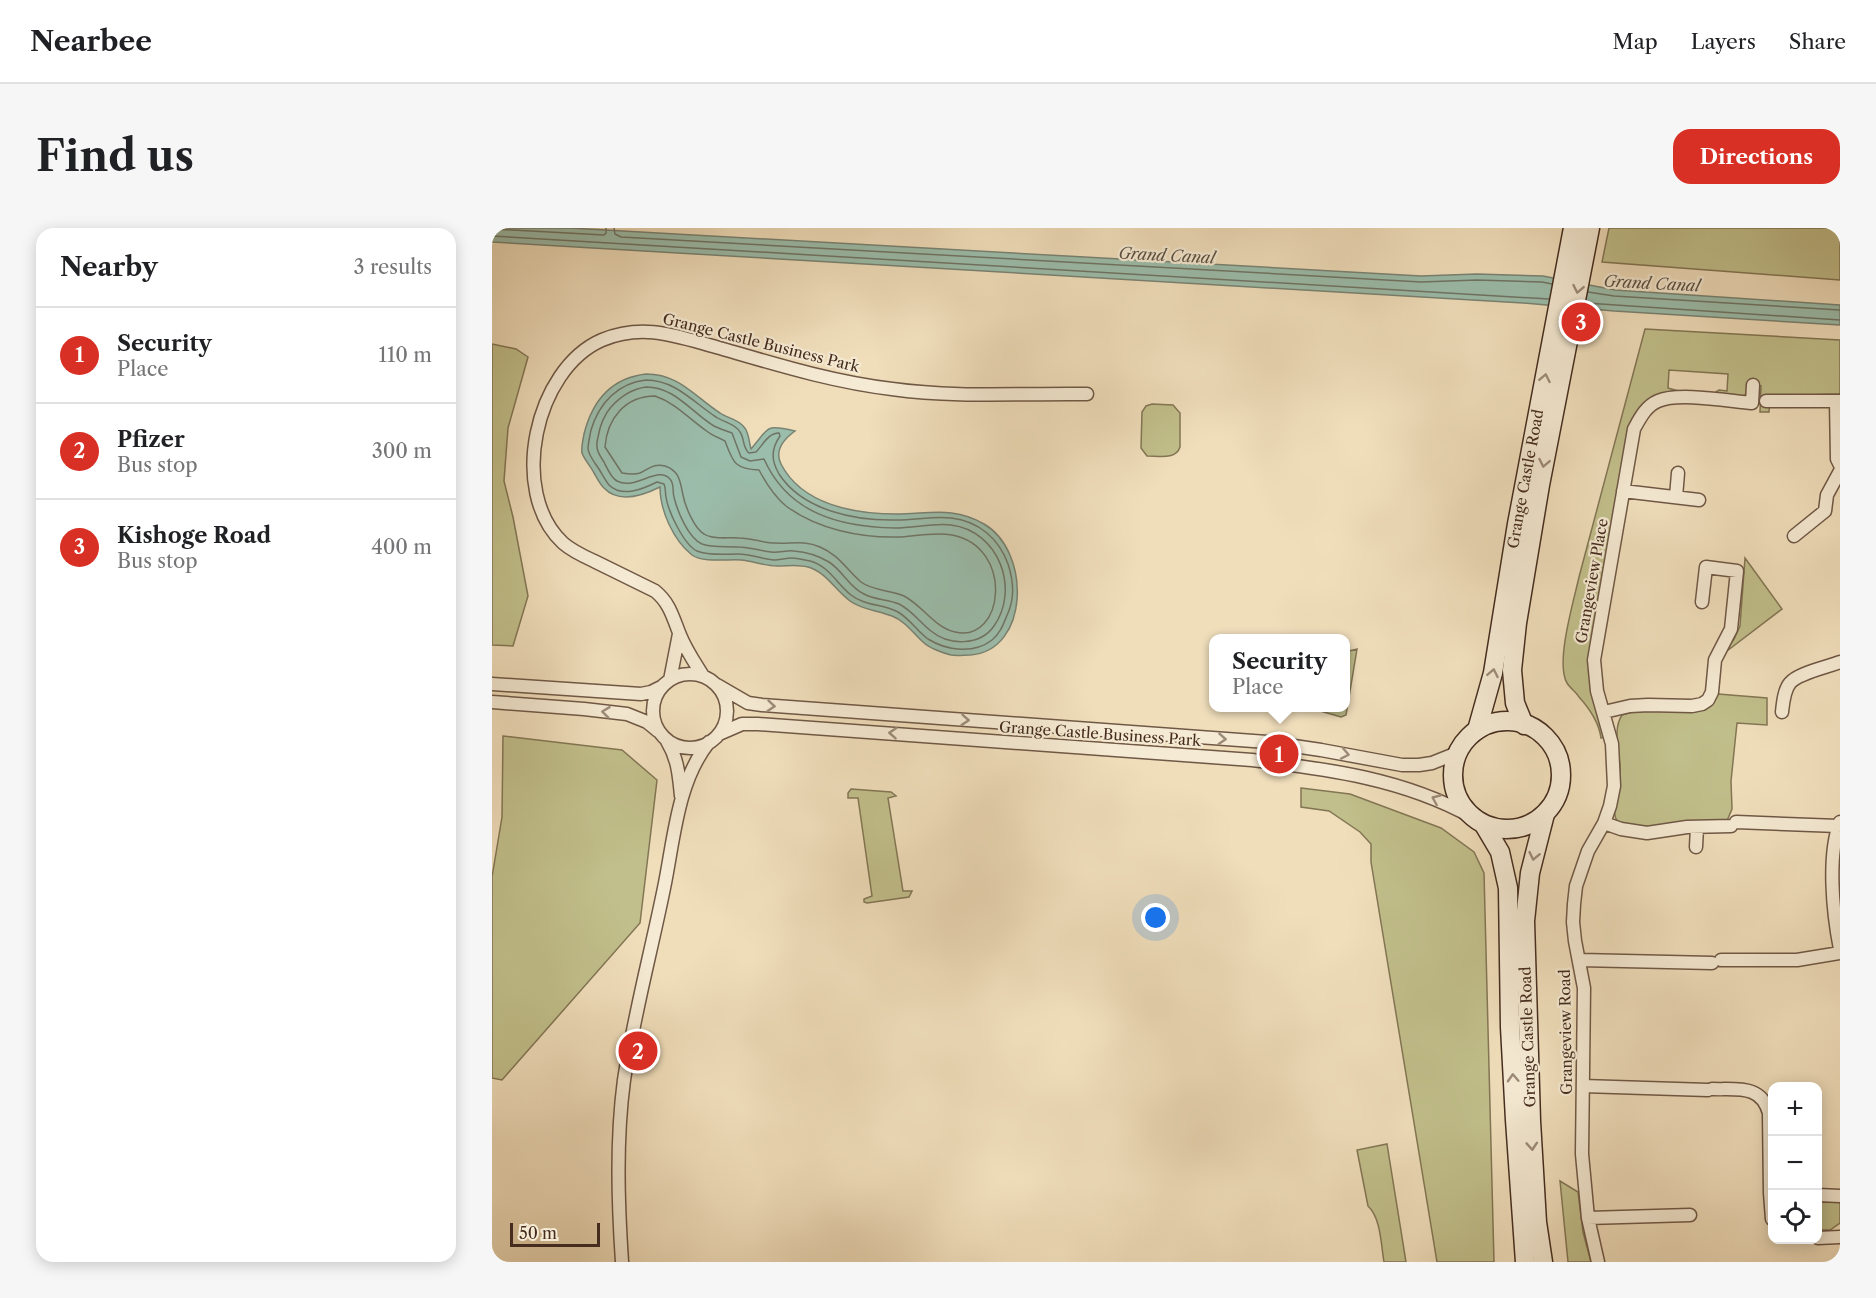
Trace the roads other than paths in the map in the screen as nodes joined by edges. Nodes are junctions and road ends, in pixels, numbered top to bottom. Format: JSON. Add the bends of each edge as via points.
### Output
{"nodes":[{"id":1,"x":1581,"y":231,"type":"edge"},
{"id":2,"x":1559,"y":344,"type":"junction"},
{"id":3,"x":1753,"y":385,"type":"dead end"},
{"id":4,"x":1087,"y":394,"type":"dead end"},
{"id":5,"x":1766,"y":401,"type":"dead end"},
{"id":6,"x":1838,"y":401,"type":"edge"},
{"id":7,"x":1840,"y":465,"type":"edge"},
{"id":8,"x":1840,"y":471,"type":"edge"},
{"id":9,"x":1678,"y":473,"type":"dead end"},
{"id":10,"x":1623,"y":491,"type":"junction"},
{"id":11,"x":1676,"y":497,"type":"junction"},
{"id":12,"x":1699,"y":500,"type":"dead end"},
{"id":13,"x":1794,"y":536,"type":"dead end"},
{"id":14,"x":1702,"y":602,"type":"dead end"},
{"id":15,"x":679,"y":634,"type":"junction"},
{"id":16,"x":1840,"y":662,"type":"edge"},
{"id":17,"x":704,"y":676,"type":"junction"},
{"id":18,"x":665,"y":683,"type":"junction"},
{"id":19,"x":492,"y":684,"type":"edge"},
{"id":20,"x":717,"y":685,"type":"junction"},
{"id":21,"x":492,"y":702,"type":"edge"},
{"id":22,"x":1604,"y":712,"type":"junction"},
{"id":23,"x":1782,"y":712,"type":"dead end"},
{"id":24,"x":1524,"y":725,"type":"junction"},
{"id":25,"x":1477,"y":730,"type":"junction"},
{"id":26,"x":663,"y":736,"type":"junction"},
{"id":27,"x":1610,"y":737,"type":"joint"},
{"id":28,"x":714,"y":738,"type":"junction"},
{"id":29,"x":1457,"y":753,"type":"junction"},
{"id":30,"x":681,"y":800,"type":"junction"},
{"id":31,"x":1545,"y":814,"type":"junction"},
{"id":32,"x":1478,"y":821,"type":"junction"},
{"id":33,"x":1604,"y":823,"type":"junction"},
{"id":34,"x":1839,"y":824,"type":"edge"},
{"id":35,"x":1697,"y":827,"type":"junction"},
{"id":36,"x":1696,"y":847,"type":"dead end"},
{"id":37,"x":1840,"y":951,"type":"edge"},
{"id":38,"x":1580,"y":960,"type":"junction"},
{"id":39,"x":1583,"y":1086,"type":"junction"},
{"id":40,"x":1771,"y":1190,"type":"edge"},
{"id":41,"x":1822,"y":1195,"type":"edge"},
{"id":42,"x":1840,"y":1196,"type":"edge"},
{"id":43,"x":1690,"y":1215,"type":"dead end"},
{"id":44,"x":1588,"y":1218,"type":"junction"},
{"id":45,"x":1840,"y":1237,"type":"edge"},
{"id":46,"x":1822,"y":1238,"type":"edge"},
{"id":47,"x":622,"y":1262,"type":"edge"},
{"id":48,"x":1525,"y":1262,"type":"edge"},
{"id":49,"x":1543,"y":1262,"type":"edge"},
{"id":50,"x":1598,"y":1262,"type":"edge"}],
"edges":[{"from":1,"to":2,"type":"main road","name":"Grange Castle Road"},
{"from":2,"to":24,"type":"main road","name":"Grange Castle Road","one_way":true,"via":[[1513,661],[1515,704]]},
{"from":25,"to":2,"type":"main road","name":"Grange Castle Road","one_way":true,"via":[[1493,674],[1517,524]]},
{"from":3,"to":10,"type":"street","name":"Grangeview Place","via":[[1752,403],[1683,397],[1656,402],[1642,414],[1634,429]]},
{"from":4,"to":15,"type":"street","name":"Grange Castle Business Park","via":[[893,390],[815,375],[666,333],[631,332],[599,342],[572,360],[552,388],[544,408],[534,464],[538,504],[563,543],[662,597]]},
{"from":5,"to":6,"type":"street"},
{"from":6,"to":7,"type":"street"},
{"from":8,"to":13,"type":"street","via":[[1827,495],[1825,511]]},
{"from":9,"to":11,"type":"street"},
{"from":10,"to":11,"type":"street"},
{"from":10,"to":22,"type":"street","name":"Grangeview Place","via":[[1594,660]]},
{"from":11,"to":12,"type":"street"},
{"from":14,"to":22,"type":"street","via":[[1706,567],[1737,571],[1731,629],[1715,660],[1708,700],[1702,705],[1648,705]]},
{"from":15,"to":17,"type":"street","name":"Grange Castle Business Park"},
{"from":15,"to":18,"type":"street"},
{"from":16,"to":23,"type":"street","via":[[1790,683]]},
{"from":17,"to":18,"type":"street","via":[[681,675]]},
{"from":17,"to":20,"type":"street"},
{"from":18,"to":19,"type":"street","via":[[641,694]]},
{"from":18,"to":26,"type":"street","via":[[652,711]]},
{"from":20,"to":28,"type":"street","via":[[727,711],[725,723]]},
{"from":20,"to":29,"type":"street","name":"Grange Castle Business Park","one_way":true,"via":[[748,703],[762,705],[1267,742],[1402,765],[1432,763]]},
{"from":26,"to":21,"type":"street","one_way":true,"via":[[647,722],[627,714]]},
{"from":22,"to":27,"type":"street","name":"Grangeview Place"},
{"from":24,"to":25,"type":"main road","via":[[1508,722]]},
{"from":24,"to":31,"type":"main road","name":"Grange Castle Road","via":[[1537,730],[1558,759],[1559,790]]},
{"from":25,"to":29,"type":"main road","name":"Grange Castle Road"},
{"from":26,"to":28,"type":"street","via":[[686,748],[699,747]]},
{"from":26,"to":30,"type":"street","via":[[675,753]]},
{"from":27,"to":33,"type":"street","name":"Grangeview Road","via":[[1614,786]]},
{"from":28,"to":30,"type":"street","via":[[692,769]]},
{"from":32,"to":28,"type":"street","name":"Grange Castle Business Park","one_way":true,"via":[[1429,796],[1376,780],[1252,760],[759,724],[741,724]]},
{"from":29,"to":32,"type":"main road","name":"Grange Castle Road","via":[[1452,776],[1455,792]]},
{"from":30,"to":47,"type":"street","via":[[624,1082],[619,1218]]},
{"from":31,"to":32,"type":"main road","via":[[1512,829],[1498,829]]},
{"from":31,"to":49,"type":"main road","name":"Grange Castle Road","one_way":true,"via":[[1530,873],[1525,921],[1531,1120]]},
{"from":48,"to":32,"type":"main road","name":"Grange Castle Road","one_way":true,"via":[[1510,1027],[1508,888],[1500,852]]},
{"from":33,"to":35,"type":"street","via":[[1647,833]]},
{"from":33,"to":38,"type":"street","name":"Grangeview Road","via":[[1588,851],[1576,886],[1573,922]]},
{"from":34,"to":35,"type":"street"},
{"from":34,"to":37,"type":"street","via":[[1832,896]]},
{"from":35,"to":36,"type":"street"},
{"from":37,"to":38,"type":"street","via":[[1797,960]]},
{"from":38,"to":39,"type":"street","name":"Grangeview Road","via":[[1584,988]]},
{"from":39,"to":40,"type":"street","via":[[1748,1090],[1760,1096],[1769,1113]]},
{"from":39,"to":44,"type":"street","name":"Grangeview Road","via":[[1582,1154]]},
{"from":41,"to":42,"type":"street"},
{"from":43,"to":44,"type":"street"},
{"from":44,"to":50,"type":"street","name":"Grangeview Road"},
{"from":45,"to":46,"type":"street"}]}
